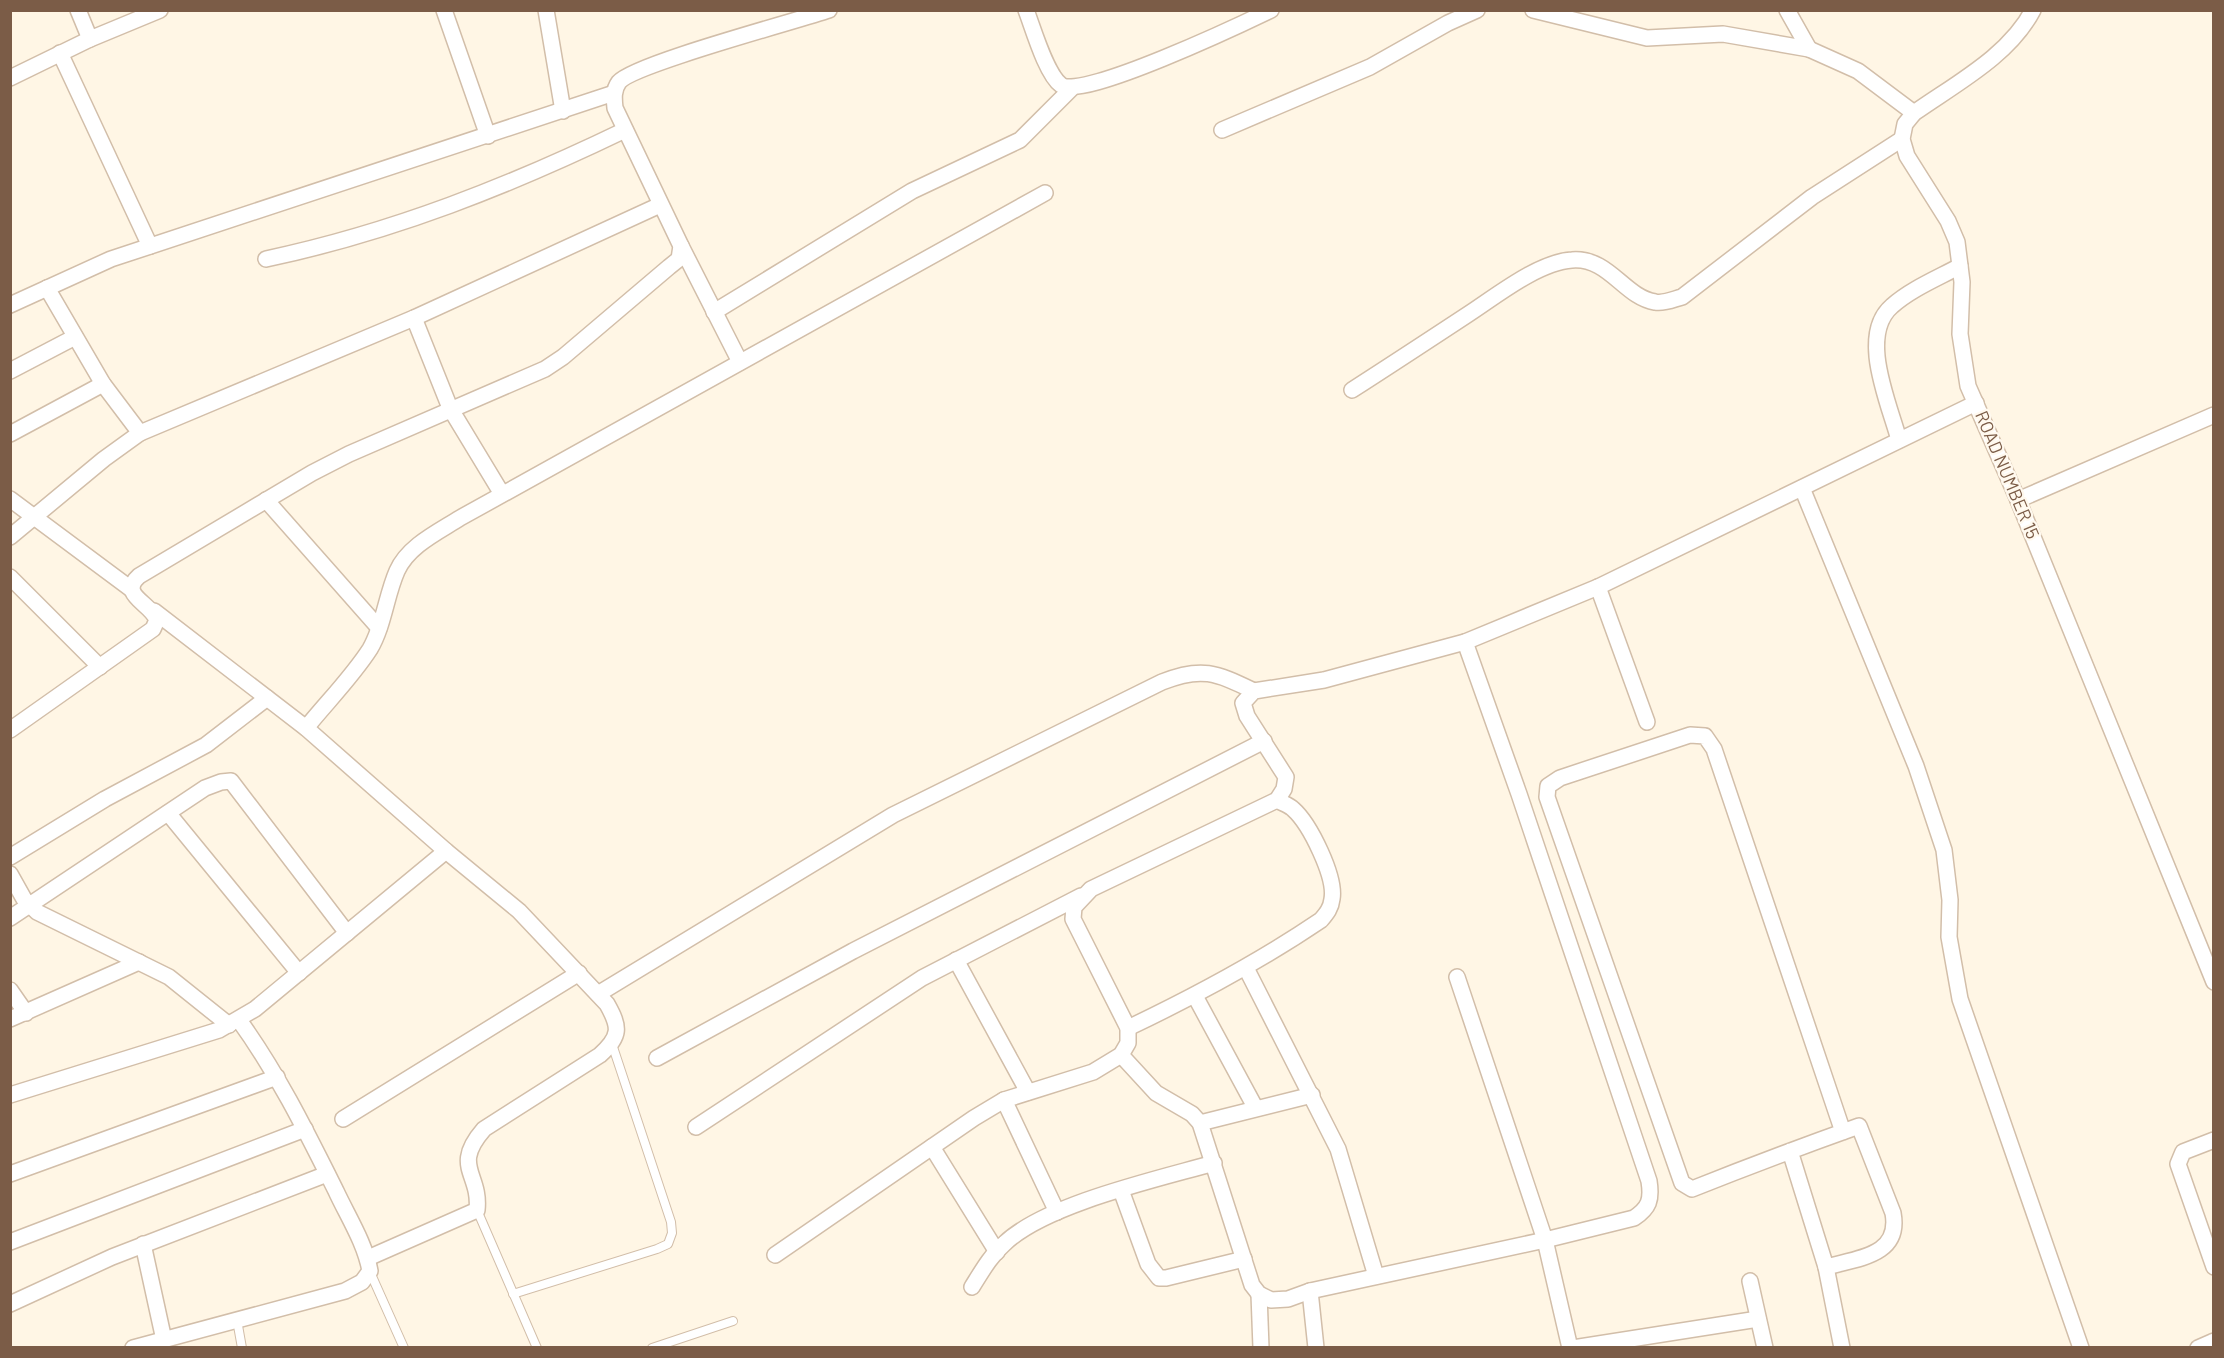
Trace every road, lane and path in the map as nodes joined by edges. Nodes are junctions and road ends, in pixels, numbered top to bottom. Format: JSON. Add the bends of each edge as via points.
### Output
{"nodes":[{"id":1,"x":78,"y":10,"type":"edge"},
{"id":2,"x":160,"y":10,"type":"edge"},
{"id":3,"x":444,"y":10,"type":"edge"},
{"id":4,"x":546,"y":10,"type":"edge"},
{"id":5,"x":830,"y":10,"type":"edge"},
{"id":6,"x":1026,"y":10,"type":"edge"},
{"id":7,"x":1271,"y":10,"type":"edge"},
{"id":8,"x":1477,"y":10,"type":"edge"},
{"id":9,"x":1533,"y":10,"type":"edge"},
{"id":10,"x":1787,"y":10,"type":"edge"},
{"id":11,"x":2033,"y":10,"type":"edge"},
{"id":12,"x":90,"y":39,"type":"junction"},
{"id":13,"x":1809,"y":49,"type":"junction"},
{"id":14,"x":60,"y":53,"type":"junction"},
{"id":15,"x":10,"y":78,"type":"edge"},
{"id":16,"x":1071,"y":89,"type":"junction"},
{"id":17,"x":614,"y":93,"type":"junction"},
{"id":18,"x":563,"y":111,"type":"junction"},
{"id":19,"x":1914,"y":113,"type":"junction"},
{"id":20,"x":625,"y":130,"type":"junction"},
{"id":21,"x":1222,"y":130,"type":"dead end"},
{"id":22,"x":488,"y":136,"type":"junction"},
{"id":23,"x":1902,"y":139,"type":"junction"},
{"id":24,"x":1045,"y":193,"type":"dead end"},
{"id":25,"x":660,"y":205,"type":"junction"},
{"id":26,"x":150,"y":246,"type":"junction"},
{"id":27,"x":681,"y":246,"type":"junction"},
{"id":28,"x":266,"y":259,"type":"dead end"},
{"id":29,"x":1960,"y":266,"type":"junction"},
{"id":30,"x":47,"y":288,"type":"junction"},
{"id":31,"x":10,"y":305,"type":"edge"},
{"id":32,"x":714,"y":312,"type":"junction"},
{"id":33,"x":414,"y":318,"type":"junction"},
{"id":34,"x":75,"y":337,"type":"junction"},
{"id":35,"x":740,"y":362,"type":"junction"},
{"id":36,"x":10,"y":371,"type":"edge"},
{"id":37,"x":103,"y":384,"type":"junction"},
{"id":38,"x":1352,"y":390,"type":"dead end"},
{"id":39,"x":1976,"y":403,"type":"junction"},
{"id":40,"x":450,"y":408,"type":"junction"},
{"id":41,"x":2214,"y":415,"type":"edge"},
{"id":42,"x":140,"y":433,"type":"junction"},
{"id":43,"x":10,"y":434,"type":"edge"},
{"id":44,"x":1899,"y":440,"type":"junction"},
{"id":45,"x":1802,"y":488,"type":"junction"},
{"id":46,"x":502,"y":494,"type":"junction"},
{"id":47,"x":10,"y":499,"type":"edge"},
{"id":48,"x":266,"y":500,"type":"junction"},
{"id":49,"x":2018,"y":500,"type":"junction"},
{"id":50,"x":32,"y":517,"type":"junction"},
{"id":51,"x":10,"y":537,"type":"edge"},
{"id":52,"x":10,"y":576,"type":"edge"},
{"id":53,"x":1598,"y":586,"type":"junction"},
{"id":54,"x":131,"y":589,"type":"junction"},
{"id":55,"x":154,"y":611,"type":"junction"},
{"id":56,"x":380,"y":628,"type":"junction"},
{"id":57,"x":1465,"y":642,"type":"junction"},
{"id":58,"x":100,"y":667,"type":"junction"},
{"id":59,"x":1254,"y":691,"type":"junction"},
{"id":60,"x":267,"y":698,"type":"junction"},
{"id":61,"x":1647,"y":722,"type":"dead end"},
{"id":62,"x":306,"y":728,"type":"junction"},
{"id":63,"x":10,"y":730,"type":"edge"},
{"id":64,"x":1264,"y":741,"type":"junction"},
{"id":65,"x":1277,"y":800,"type":"junction"},
{"id":66,"x":168,"y":813,"type":"junction"},
{"id":67,"x":446,"y":851,"type":"junction"},
{"id":68,"x":10,"y":856,"type":"edge"},
{"id":69,"x":10,"y":874,"type":"edge"},
{"id":70,"x":1081,"y":896,"type":"junction"},
{"id":71,"x":31,"y":906,"type":"junction"},
{"id":72,"x":10,"y":918,"type":"edge"},
{"id":73,"x":347,"y":933,"type":"junction"},
{"id":74,"x":956,"y":960,"type":"junction"},
{"id":75,"x":139,"y":962,"type":"junction"},
{"id":76,"x":1246,"y":968,"type":"junction"},
{"id":77,"x":299,"y":973,"type":"junction"},
{"id":78,"x":579,"y":973,"type":"junction"},
{"id":79,"x":1458,"y":977,"type":"dead end"},
{"id":80,"x":2214,"y":982,"type":"edge"},
{"id":81,"x":10,"y":990,"type":"edge"},
{"id":82,"x":598,"y":994,"type":"junction"},
{"id":83,"x":1195,"y":996,"type":"junction"},
{"id":84,"x":26,"y":1013,"type":"junction"},
{"id":85,"x":10,"y":1019,"type":"edge"},
{"id":86,"x":234,"y":1022,"type":"junction"},
{"id":87,"x":1128,"y":1028,"type":"junction"},
{"id":88,"x":612,"y":1044,"type":"junction"},
{"id":89,"x":1122,"y":1055,"type":"junction"},
{"id":90,"x":657,"y":1059,"type":"dead end"},
{"id":91,"x":278,"y":1077,"type":"junction"},
{"id":92,"x":1028,"y":1092,"type":"junction"},
{"id":93,"x":10,"y":1095,"type":"edge"},
{"id":94,"x":1312,"y":1095,"type":"junction"},
{"id":95,"x":1004,"y":1100,"type":"junction"},
{"id":96,"x":1255,"y":1107,"type":"junction"},
{"id":97,"x":343,"y":1119,"type":"dead end"},
{"id":98,"x":1200,"y":1123,"type":"junction"},
{"id":99,"x":696,"y":1127,"type":"dead end"},
{"id":100,"x":305,"y":1129,"type":"junction"},
{"id":101,"x":1843,"y":1132,"type":"junction"},
{"id":102,"x":2214,"y":1140,"type":"edge"},
{"id":103,"x":932,"y":1147,"type":"junction"},
{"id":104,"x":1790,"y":1151,"type":"junction"},
{"id":105,"x":1214,"y":1164,"type":"junction"},
{"id":106,"x":10,"y":1174,"type":"edge"},
{"id":107,"x":327,"y":1174,"type":"junction"},
{"id":108,"x":1121,"y":1190,"type":"junction"},
{"id":109,"x":477,"y":1210,"type":"junction"},
{"id":110,"x":1057,"y":1212,"type":"junction"},
{"id":111,"x":1545,"y":1240,"type":"junction"},
{"id":112,"x":10,"y":1242,"type":"edge"},
{"id":113,"x":144,"y":1244,"type":"junction"},
{"id":114,"x":997,"y":1252,"type":"junction"},
{"id":115,"x":775,"y":1255,"type":"dead end"},
{"id":116,"x":1244,"y":1259,"type":"junction"},
{"id":117,"x":369,"y":1264,"type":"junction"},
{"id":118,"x":1826,"y":1267,"type":"junction"},
{"id":119,"x":2214,"y":1267,"type":"edge"},
{"id":120,"x":1376,"y":1276,"type":"junction"},
{"id":121,"x":1750,"y":1281,"type":"dead end"},
{"id":122,"x":972,"y":1287,"type":"dead end"},
{"id":123,"x":1310,"y":1291,"type":"junction"},
{"id":124,"x":513,"y":1294,"type":"junction"},
{"id":125,"x":1259,"y":1294,"type":"junction"},
{"id":126,"x":10,"y":1304,"type":"edge"},
{"id":127,"x":1758,"y":1319,"type":"junction"},
{"id":128,"x":237,"y":1320,"type":"junction"},
{"id":129,"x":733,"y":1321,"type":"dead end"},
{"id":130,"x":2214,"y":1341,"type":"edge"},
{"id":131,"x":165,"y":1344,"type":"edge"},
{"id":132,"x":133,"y":1347,"type":"edge"},
{"id":133,"x":242,"y":1347,"type":"edge"},
{"id":134,"x":404,"y":1347,"type":"edge"},
{"id":135,"x":537,"y":1347,"type":"edge"},
{"id":136,"x":652,"y":1347,"type":"edge"},
{"id":137,"x":1262,"y":1347,"type":"edge"},
{"id":138,"x":1316,"y":1347,"type":"edge"},
{"id":139,"x":1571,"y":1347,"type":"edge"},
{"id":140,"x":1765,"y":1347,"type":"edge"},
{"id":141,"x":1842,"y":1347,"type":"edge"},
{"id":142,"x":2081,"y":1347,"type":"edge"},
{"id":143,"x":2198,"y":1347,"type":"edge"}],
"edges":[{"from":1,"to":12,"type":"street"},
{"from":2,"to":12,"type":"street"},
{"from":3,"to":22,"type":"street"},
{"from":4,"to":18,"type":"street"},
{"from":5,"to":17,"type":"street","via":[[652,65],[620,81]]},
{"from":6,"to":16,"type":"street","via":[[1052,73],[1061,85]]},
{"from":7,"to":16,"type":"street","via":[[1102,83]]},
{"from":8,"to":21,"type":"street","via":[[1370,67]]},
{"from":9,"to":13,"type":"street","via":[[1647,38],[1723,34]]},
{"from":10,"to":13,"type":"street"},
{"from":11,"to":19,"type":"street","via":[[2007,46]]},
{"from":12,"to":14,"type":"street"},
{"from":13,"to":19,"type":"street","via":[[1858,71]]},
{"from":14,"to":15,"type":"street"},
{"from":14,"to":26,"type":"street"},
{"from":16,"to":32,"type":"street","via":[[1020,140],[912,191]]},
{"from":17,"to":18,"type":"street"},
{"from":17,"to":20,"type":"street","via":[[615,108]]},
{"from":18,"to":22,"type":"street"},
{"from":19,"to":23,"type":"street","via":[[1905,124]]},
{"from":20,"to":25,"type":"street"},
{"from":20,"to":28,"type":"street","via":[[520,180],[444,208],[353,239]]},
{"from":22,"to":26,"type":"street"},
{"from":23,"to":29,"type":"street","name":"ROAD NUMBER 15","via":[[1907,156],[1948,221],[1957,243]]},
{"from":23,"to":38,"type":"street","via":[[1812,197],[1682,297],[1656,302],[1639,296],[1614,274],[1591,262],[1551,264]]},
{"from":24,"to":35,"type":"street"},
{"from":25,"to":27,"type":"street"},
{"from":25,"to":33,"type":"street"},
{"from":26,"to":30,"type":"street"},
{"from":27,"to":32,"type":"street"},
{"from":27,"to":40,"type":"street","via":[[679,259],[563,357],[525,379]]},
{"from":29,"to":39,"type":"street","name":"ROAD NUMBER 15","via":[[1960,334],[1968,386]]},
{"from":29,"to":44,"type":"street","via":[[1894,304],[1878,326],[1877,355]]},
{"from":30,"to":31,"type":"street"},
{"from":30,"to":34,"type":"street"},
{"from":32,"to":35,"type":"street"},
{"from":33,"to":40,"type":"street"},
{"from":33,"to":42,"type":"street"},
{"from":34,"to":36,"type":"street"},
{"from":34,"to":37,"type":"street"},
{"from":35,"to":46,"type":"street"},
{"from":37,"to":42,"type":"street"},
{"from":37,"to":43,"type":"street"},
{"from":39,"to":44,"type":"street"},
{"from":39,"to":49,"type":"street","name":"ROAD NUMBER 15"},
{"from":40,"to":46,"type":"street"},
{"from":40,"to":48,"type":"street","via":[[349,454]]},
{"from":41,"to":49,"type":"street"},
{"from":42,"to":50,"type":"street"},
{"from":44,"to":45,"type":"street"},
{"from":45,"to":53,"type":"street"},
{"from":45,"to":142,"type":"street","via":[[1916,766],[1940,840],[1950,900],[1949,937],[1960,999]]},
{"from":46,"to":56,"type":"street","via":[[426,539],[406,556]]},
{"from":47,"to":50,"type":"street"},
{"from":48,"to":54,"type":"street","via":[[139,576]]},
{"from":48,"to":56,"type":"street"},
{"from":49,"to":80,"type":"street","name":"ROAD NUMBER 15"},
{"from":50,"to":51,"type":"street"},
{"from":50,"to":54,"type":"street"},
{"from":52,"to":58,"type":"street"},
{"from":53,"to":57,"type":"street"},
{"from":53,"to":61,"type":"street"},
{"from":54,"to":55,"type":"street","via":[[134,597]]},
{"from":55,"to":58,"type":"street","via":[[157,620],[153,629]]},
{"from":55,"to":60,"type":"street"},
{"from":56,"to":62,"type":"street","via":[[370,649]]},
{"from":57,"to":59,"type":"street","via":[[1324,680]]},
{"from":57,"to":111,"type":"street","via":[[1651,1196],[1646,1210],[1634,1218]]},
{"from":58,"to":63,"type":"street"},
{"from":59,"to":64,"type":"street","via":[[1243,703],[1246,716]]},
{"from":59,"to":82,"type":"street","via":[[1227,678],[1199,672],[1162,682],[893,816]]},
{"from":60,"to":62,"type":"street"},
{"from":60,"to":68,"type":"street","via":[[206,746],[105,798]]},
{"from":62,"to":67,"type":"street"},
{"from":64,"to":65,"type":"street","via":[[1286,777]]},
{"from":64,"to":90,"type":"street","via":[[853,951]]},
{"from":65,"to":70,"type":"street"},
{"from":65,"to":76,"type":"street","via":[[1292,808],[1311,832],[1333,897],[1321,920]]},
{"from":66,"to":71,"type":"street"},
{"from":66,"to":73,"type":"street","via":[[205,788],[231,781]]},
{"from":66,"to":77,"type":"street"},
{"from":67,"to":73,"type":"street"},
{"from":67,"to":78,"type":"street","via":[[519,911]]},
{"from":69,"to":71,"type":"street"},
{"from":70,"to":74,"type":"street"},
{"from":70,"to":87,"type":"street","via":[[1073,919]]},
{"from":71,"to":72,"type":"street"},
{"from":71,"to":75,"type":"street","via":[[60,925]]},
{"from":73,"to":77,"type":"street"},
{"from":74,"to":92,"type":"street"},
{"from":74,"to":99,"type":"street","via":[[922,978]]},
{"from":75,"to":84,"type":"street"},
{"from":75,"to":86,"type":"street"},
{"from":76,"to":83,"type":"street"},
{"from":76,"to":94,"type":"street"},
{"from":77,"to":86,"type":"street"},
{"from":78,"to":82,"type":"street"},
{"from":78,"to":97,"type":"street"},
{"from":79,"to":111,"type":"street"},
{"from":81,"to":84,"type":"street"},
{"from":82,"to":88,"type":"street","via":[[615,1018],[617,1031]]},
{"from":83,"to":87,"type":"street"},
{"from":83,"to":96,"type":"street"},
{"from":84,"to":85,"type":"street"},
{"from":86,"to":91,"type":"street"},
{"from":86,"to":93,"type":"street"},
{"from":87,"to":89,"type":"street","via":[[1128,1043]]},
{"from":88,"to":109,"type":"street","via":[[484,1129],[471,1143],[467,1157],[478,1199]]},
{"from":88,"to":124,"type":"lane","via":[[671,1222],[668,1244]]},
{"from":89,"to":92,"type":"street","via":[[1093,1072]]},
{"from":89,"to":98,"type":"street","via":[[1156,1093]]},
{"from":91,"to":100,"type":"street"},
{"from":91,"to":106,"type":"street"},
{"from":92,"to":95,"type":"street"},
{"from":94,"to":96,"type":"street"},
{"from":94,"to":120,"type":"street","via":[[1338,1149]]},
{"from":95,"to":103,"type":"street"},
{"from":95,"to":110,"type":"street"},
{"from":96,"to":98,"type":"street"},
{"from":98,"to":105,"type":"street"},
{"from":100,"to":107,"type":"street"},
{"from":100,"to":112,"type":"street"},
{"from":101,"to":104,"type":"street"},
{"from":101,"to":104,"type":"street","via":[[1718,760],[1705,736],[1690,735],[1560,778],[1548,786],[1547,797],[1682,1183],[1692,1189]]},
{"from":101,"to":118,"type":"street","via":[[1859,1126],[1896,1228],[1891,1242],[1875,1253]]},
{"from":102,"to":119,"type":"street","via":[[2183,1152],[2178,1164]]},
{"from":103,"to":114,"type":"street"},
{"from":103,"to":115,"type":"street"},
{"from":104,"to":118,"type":"street"},
{"from":105,"to":108,"type":"street"},
{"from":105,"to":116,"type":"street"},
{"from":107,"to":113,"type":"street"},
{"from":107,"to":117,"type":"street"},
{"from":108,"to":110,"type":"street"},
{"from":108,"to":116,"type":"street","via":[[1148,1264],[1159,1278]]},
{"from":109,"to":117,"type":"street"},
{"from":109,"to":124,"type":"lane"},
{"from":110,"to":114,"type":"street","via":[[1006,1242]]},
{"from":111,"to":120,"type":"street"},
{"from":111,"to":139,"type":"street"},
{"from":113,"to":126,"type":"street"},
{"from":113,"to":131,"type":"street"},
{"from":114,"to":122,"type":"street"},
{"from":116,"to":125,"type":"street"},
{"from":117,"to":128,"type":"street","via":[[362,1282],[345,1291]]},
{"from":117,"to":134,"type":"lane"},
{"from":118,"to":141,"type":"street"},
{"from":120,"to":123,"type":"street"},
{"from":121,"to":127,"type":"street"},
{"from":123,"to":125,"type":"street","via":[[1271,1300]]},
{"from":123,"to":138,"type":"street"},
{"from":124,"to":135,"type":"lane"},
{"from":125,"to":137,"type":"street"},
{"from":127,"to":139,"type":"street"},
{"from":127,"to":140,"type":"street"},
{"from":128,"to":131,"type":"street"},
{"from":128,"to":133,"type":"lane"},
{"from":129,"to":136,"type":"lane"},
{"from":130,"to":143,"type":"street"},
{"from":131,"to":132,"type":"street"}]}
